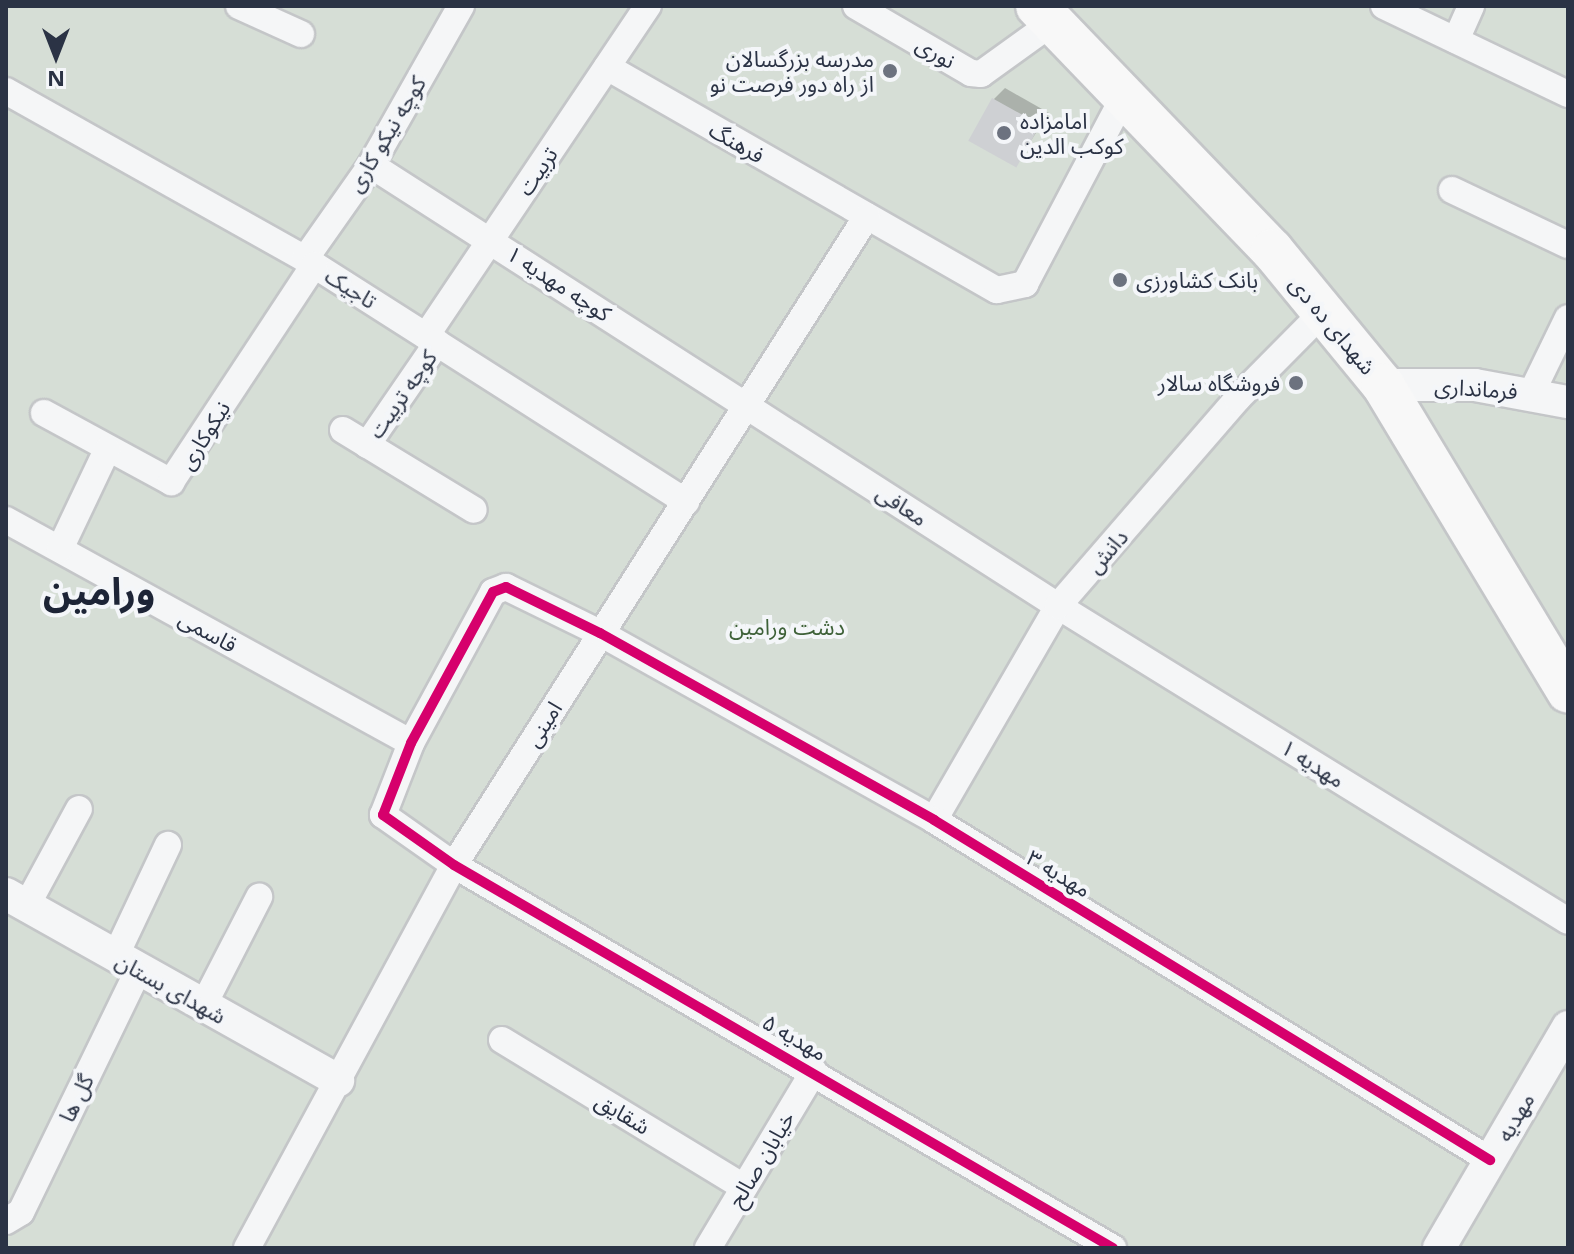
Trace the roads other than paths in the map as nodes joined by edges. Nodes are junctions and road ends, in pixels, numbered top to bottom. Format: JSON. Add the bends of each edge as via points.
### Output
{"nodes":[{"id":1,"x":239,"y":6,"type":"edge"},
{"id":2,"x":461,"y":6,"type":"edge"},
{"id":3,"x":648,"y":6,"type":"edge"},
{"id":4,"x":856,"y":6,"type":"edge"},
{"id":5,"x":1384,"y":6,"type":"edge"},
{"id":6,"x":1471,"y":6,"type":"edge"},
{"id":7,"x":1051,"y":11,"type":"edge"},
{"id":8,"x":301,"y":34,"type":"dead end"},
{"id":9,"x":1456,"y":40,"type":"junction"},
{"id":10,"x":607,"y":67,"type":"junction"},
{"id":11,"x":6,"y":91,"type":"edge"},
{"id":12,"x":1568,"y":94,"type":"edge"},
{"id":13,"x":1124,"y":96,"type":"junction"},
{"id":14,"x":371,"y":165,"type":"junction"},
{"id":15,"x":1452,"y":190,"type":"dead end"},
{"id":16,"x":867,"y":216,"type":"junction"},
{"id":17,"x":492,"y":239,"type":"junction"},
{"id":18,"x":1568,"y":245,"type":"edge"},
{"id":19,"x":310,"y":262,"type":"junction"},
{"id":20,"x":1322,"y":313,"type":"junction"},
{"id":21,"x":1568,"y":318,"type":"edge"},
{"id":22,"x":432,"y":340,"type":"junction"},
{"id":23,"x":1383,"y":385,"type":"junction"},
{"id":24,"x":1532,"y":392,"type":"junction"},
{"id":25,"x":1568,"y":402,"type":"edge"},
{"id":26,"x":745,"y":404,"type":"junction"},
{"id":27,"x":44,"y":413,"type":"dead end"},
{"id":28,"x":343,"y":430,"type":"dead end"},
{"id":29,"x":367,"y":445,"type":"junction"},
{"id":30,"x":107,"y":450,"type":"junction"},
{"id":31,"x":686,"y":502,"type":"junction"},
{"id":32,"x":474,"y":510,"type":"dead end"},
{"id":33,"x":6,"y":520,"type":"edge"},
{"id":34,"x":60,"y":549,"type":"junction"},
{"id":35,"x":1058,"y":606,"type":"junction"},
{"id":36,"x":600,"y":633,"type":"junction"},
{"id":37,"x":1567,"y":688,"type":"edge"},
{"id":38,"x":411,"y":743,"type":"junction"},
{"id":39,"x":79,"y":809,"type":"dead end"},
{"id":40,"x":934,"y":820,"type":"junction"},
{"id":41,"x":168,"y":845,"type":"dead end"},
{"id":42,"x":454,"y":865,"type":"junction"},
{"id":43,"x":259,"y":897,"type":"dead end"},
{"id":44,"x":17,"y":900,"type":"edge"},
{"id":45,"x":1568,"y":921,"type":"edge"},
{"id":46,"x":127,"y":964,"type":"junction"},
{"id":47,"x":203,"y":1006,"type":"junction"},
{"id":48,"x":1568,"y":1027,"type":"edge"},
{"id":49,"x":502,"y":1040,"type":"dead end"},
{"id":50,"x":814,"y":1071,"type":"junction"},
{"id":51,"x":338,"y":1080,"type":"junction"},
{"id":52,"x":1490,"y":1160,"type":"junction"},
{"id":53,"x":744,"y":1187,"type":"junction"},
{"id":54,"x":7,"y":1221,"type":"edge"},
{"id":55,"x":247,"y":1248,"type":"edge"},
{"id":56,"x":708,"y":1248,"type":"edge"},
{"id":57,"x":1113,"y":1248,"type":"edge"},
{"id":58,"x":1439,"y":1248,"type":"edge"}],
"edges":[{"from":1,"to":8,"type":"street"},
{"from":2,"to":14,"type":"street","name":"کوچه نیکو کاری"},
{"from":3,"to":10,"type":"street","name":"تربیت"},
{"from":4,"to":7,"type":"street","name":"نوری","via":[[981,74]]},
{"from":5,"to":9,"type":"street"},
{"from":6,"to":9,"type":"street"},
{"from":7,"to":13,"type":"main road","name":"شهدای ده دی"},
{"from":9,"to":12,"type":"street"},
{"from":10,"to":16,"type":"street","name":"فرهنگ"},
{"from":10,"to":17,"type":"street","name":"تربیت"},
{"from":11,"to":19,"type":"street","name":"تاجیک"},
{"from":13,"to":16,"type":"street","name":"فرهنگ","via":[[1025,284],[997,290]]},
{"from":13,"to":20,"type":"main road","name":"شهدای ده دی","via":[[1272,250]]},
{"from":14,"to":17,"type":"street","name":"کوچه مهدیه ۱"},
{"from":14,"to":19,"type":"street","name":"کوچه نیکو کاری"},
{"from":15,"to":18,"type":"street"},
{"from":16,"to":26,"type":"street","name":"امینی"},
{"from":17,"to":22,"type":"street","name":"تربیت"},
{"from":17,"to":26,"type":"street","name":"کوچه مهدیه ۱"},
{"from":19,"to":22,"type":"street","name":"تاجیک"},
{"from":19,"to":30,"type":"street","name":"نیکوکاری","via":[[176,479],[165,482]]},
{"from":20,"to":23,"type":"main road","name":"شهدای ده دی"},
{"from":20,"to":35,"type":"street","name":"دانش","via":[[1237,399]]},
{"from":21,"to":24,"type":"street"},
{"from":22,"to":29,"type":"street","name":"کوچه تربیت"},
{"from":22,"to":31,"type":"street","name":"تاجیک"},
{"from":23,"to":24,"type":"street","name":"فرمانداری","via":[[1475,385]]},
{"from":23,"to":37,"type":"main road","name":"شهدای ده دی"},
{"from":24,"to":25,"type":"street","name":"فرمانداری"},
{"from":26,"to":31,"type":"street","name":"امینی"},
{"from":26,"to":35,"type":"street","name":"معافی"},
{"from":27,"to":30,"type":"street","name":"نیکوکاری"},
{"from":28,"to":29,"type":"street"},
{"from":29,"to":32,"type":"street"},
{"from":30,"to":34,"type":"street"},
{"from":31,"to":36,"type":"street","name":"امینی"},
{"from":33,"to":34,"type":"street","name":"قاسمی"},
{"from":34,"to":38,"type":"street","name":"قاسمی"},
{"from":35,"to":40,"type":"street","name":"دانش"},
{"from":35,"to":45,"type":"street","name":"مهدیه ۱"},
{"from":36,"to":38,"type":"street","name":"مهدیه ۳","via":[[506,587],[493,592]]},
{"from":36,"to":40,"type":"street","name":"مهدیه ۳"},
{"from":36,"to":42,"type":"street","name":"امینی"},
{"from":38,"to":42,"type":"street","name":"مهدیه ۵","via":[[383,815]]},
{"from":39,"to":44,"type":"street"},
{"from":40,"to":52,"type":"street","name":"مهدیه ۳"},
{"from":41,"to":46,"type":"street","name":"گل ها"},
{"from":42,"to":50,"type":"street","name":"مهدیه ۵"},
{"from":42,"to":51,"type":"street","name":"امینی"},
{"from":43,"to":47,"type":"street"},
{"from":44,"to":46,"type":"street","name":"شهدای بستان"},
{"from":46,"to":47,"type":"street","name":"شهدای بستان"},
{"from":46,"to":54,"type":"street","name":"گل ها","via":[[21,1212]]},
{"from":47,"to":51,"type":"street","name":"شهدای بستان"},
{"from":48,"to":52,"type":"street","name":"مهدیه"},
{"from":49,"to":53,"type":"street","name":"شقایق"},
{"from":50,"to":53,"type":"street","name":"خیابان صالح"},
{"from":50,"to":57,"type":"street","name":"مهدیه ۵"},
{"from":51,"to":55,"type":"street","name":"امینی"},
{"from":52,"to":58,"type":"street","name":"مهدیه"},
{"from":53,"to":56,"type":"street","name":"خیابان صالح"}]}
